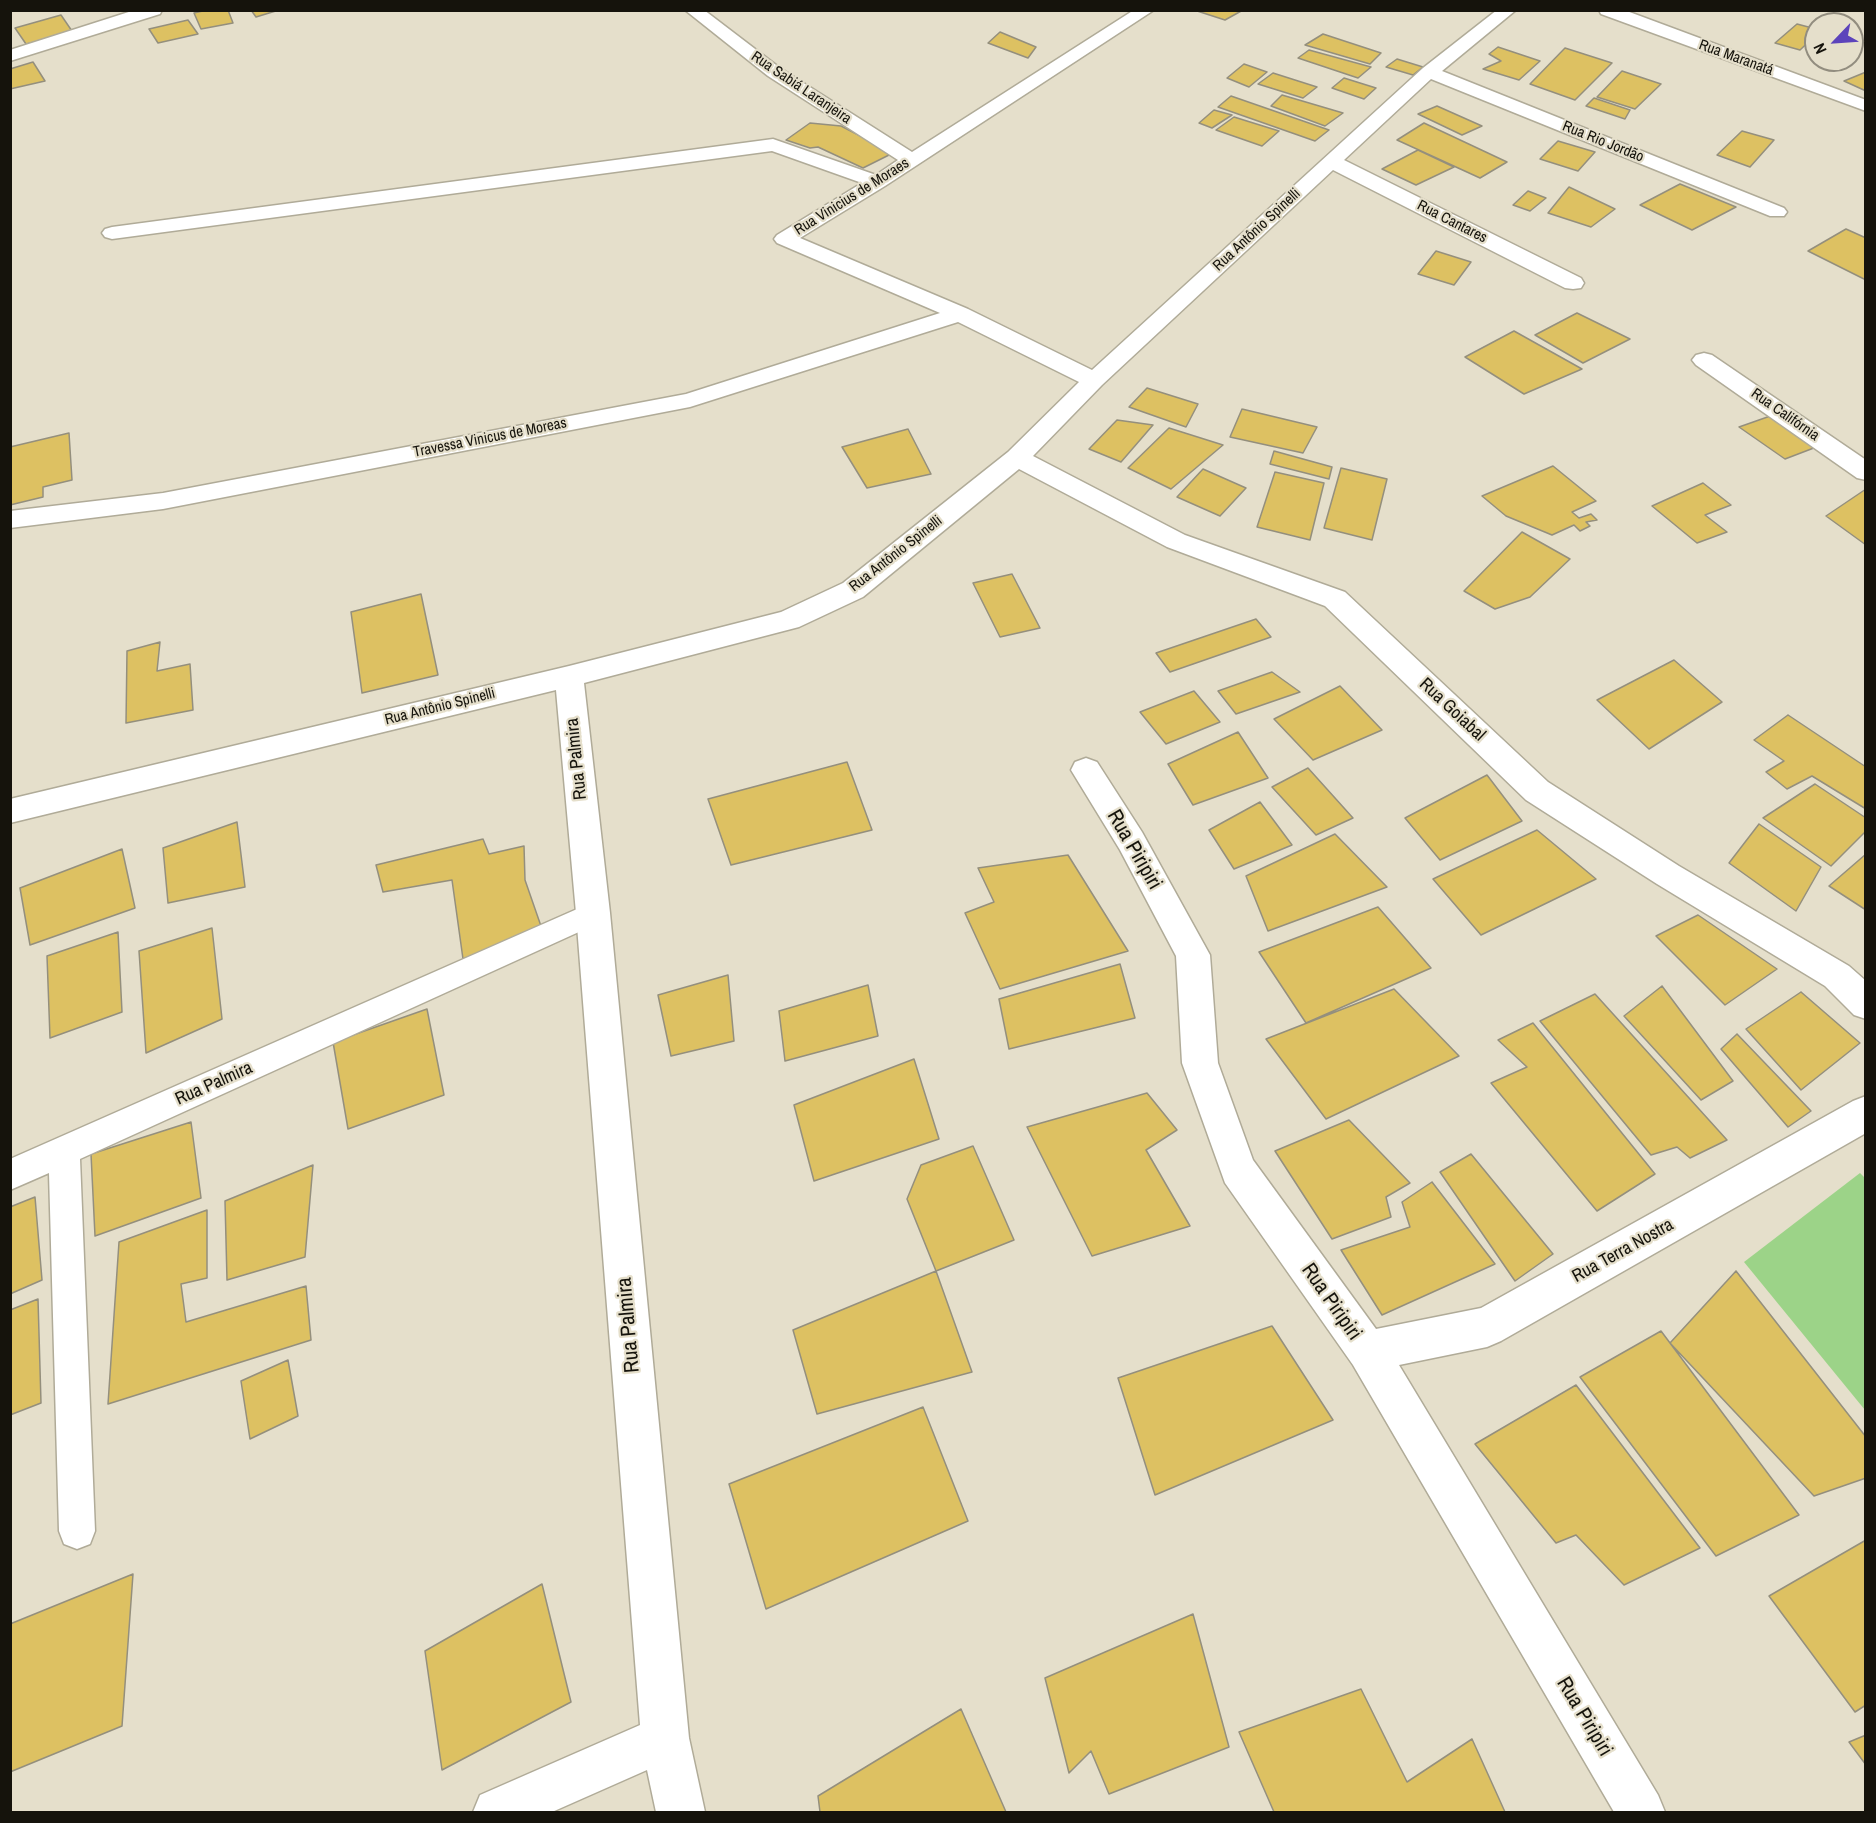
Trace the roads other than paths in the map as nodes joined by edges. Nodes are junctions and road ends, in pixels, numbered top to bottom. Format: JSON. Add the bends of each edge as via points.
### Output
{"nodes":[{"id":1,"x":154,"y":10,"type":"edge"},
{"id":2,"x":693,"y":10,"type":"edge"},
{"id":3,"x":1146,"y":10,"type":"edge"},
{"id":4,"x":1508,"y":10,"type":"edge"},
{"id":5,"x":1607,"y":10,"type":"edge"},
{"id":6,"x":10,"y":57,"type":"edge"},
{"id":7,"x":1430,"y":72,"type":"junction"},
{"id":8,"x":1866,"y":106,"type":"edge"},
{"id":9,"x":911,"y":160,"type":"junction"},
{"id":10,"x":1332,"y":162,"type":"junction"},
{"id":11,"x":878,"y":182,"type":"junction"},
{"id":12,"x":1777,"y":212,"type":"dead end"},
{"id":13,"x":112,"y":233,"type":"dead end"},
{"id":14,"x":1573,"y":283,"type":"dead end"},
{"id":15,"x":960,"y":314,"type":"junction"},
{"id":16,"x":1704,"y":360,"type":"dead end"},
{"id":17,"x":1094,"y":380,"type":"junction"},
{"id":18,"x":1017,"y":458,"type":"junction"},
{"id":19,"x":1866,"y":472,"type":"edge"},
{"id":20,"x":10,"y":520,"type":"edge"},
{"id":21,"x":569,"y":676,"type":"junction"},
{"id":22,"x":1086,"y":770,"type":"dead end"},
{"id":23,"x":10,"y":811,"type":"edge"},
{"id":24,"x":593,"y":913,"type":"junction"},
{"id":25,"x":1866,"y":1004,"type":"edge"},
{"id":26,"x":1866,"y":1113,"type":"edge"},
{"id":27,"x":64,"y":1152,"type":"junction"},
{"id":28,"x":10,"y":1175,"type":"edge"},
{"id":29,"x":1366,"y":1351,"type":"junction"},
{"id":30,"x":77,"y":1531,"type":"dead end"},
{"id":31,"x":665,"y":1738,"type":"junction"},
{"id":32,"x":497,"y":1812,"type":"edge"},
{"id":33,"x":680,"y":1812,"type":"edge"},
{"id":34,"x":1641,"y":1812,"type":"edge"}],
"edges":[{"from":1,"to":6,"type":"street"},
{"from":2,"to":9,"type":"street","name":"Rua Sabiá Laranjeira","via":[[774,72]]},
{"from":3,"to":9,"type":"street","name":"Rua Vinicius de Moraes"},
{"from":4,"to":7,"type":"street","name":"Rua Antônio Spinelli"},
{"from":5,"to":8,"type":"street","name":"Rua Maranatá"},
{"from":7,"to":10,"type":"street","name":"Rua Antônio Spinelli"},
{"from":7,"to":12,"type":"street","name":"Rua Rio Jordão"},
{"from":9,"to":11,"type":"street","name":"Rua Vinicius de Moraes"},
{"from":10,"to":14,"type":"street","name":"Rua Cantares"},
{"from":10,"to":17,"type":"street","name":"Rua Antônio Spinelli"},
{"from":11,"to":13,"type":"street","via":[[773,145]]},
{"from":11,"to":15,"type":"street","name":"Rua Vinicius de Moraes","via":[[784,238]]},
{"from":15,"to":17,"type":"street","name":"Rua Vinicius de Moraes"},
{"from":15,"to":20,"type":"street","name":"Travessa Vinicus de Moreas","via":[[690,400],[163,501]]},
{"from":16,"to":19,"type":"street","name":"Rua Califórnia"},
{"from":17,"to":18,"type":"street","name":"Rua Antônio Spinelli"},
{"from":18,"to":21,"type":"street","name":"Rua Antônio Spinelli","via":[[853,590],[789,620]]},
{"from":18,"to":25,"type":"street","name":"Rua Goiabal","via":[[1176,541],[1335,598],[1538,790],[1668,875],[1837,976]]},
{"from":21,"to":23,"type":"street","name":"Rua Antônio Spinelli"},
{"from":21,"to":24,"type":"street","name":"Rua Palmira"},
{"from":22,"to":29,"type":"street","name":"Rua Piripiri","via":[[1131,842],[1193,956],[1200,1063],[1238,1170]]},
{"from":24,"to":27,"type":"lane","name":"Rua Palmira"},
{"from":24,"to":31,"type":"street","name":"Rua Palmira"},
{"from":26,"to":29,"type":"street","name":"Rua Terra Nostra","via":[[1487,1327]]},
{"from":27,"to":28,"type":"lane","name":"Rua Palmira"},
{"from":27,"to":30,"type":"lane"},
{"from":29,"to":34,"type":"street","name":"Rua Piripiri"},
{"from":31,"to":32,"type":"street"},
{"from":31,"to":33,"type":"street","name":"Rua Palmira"}]}
